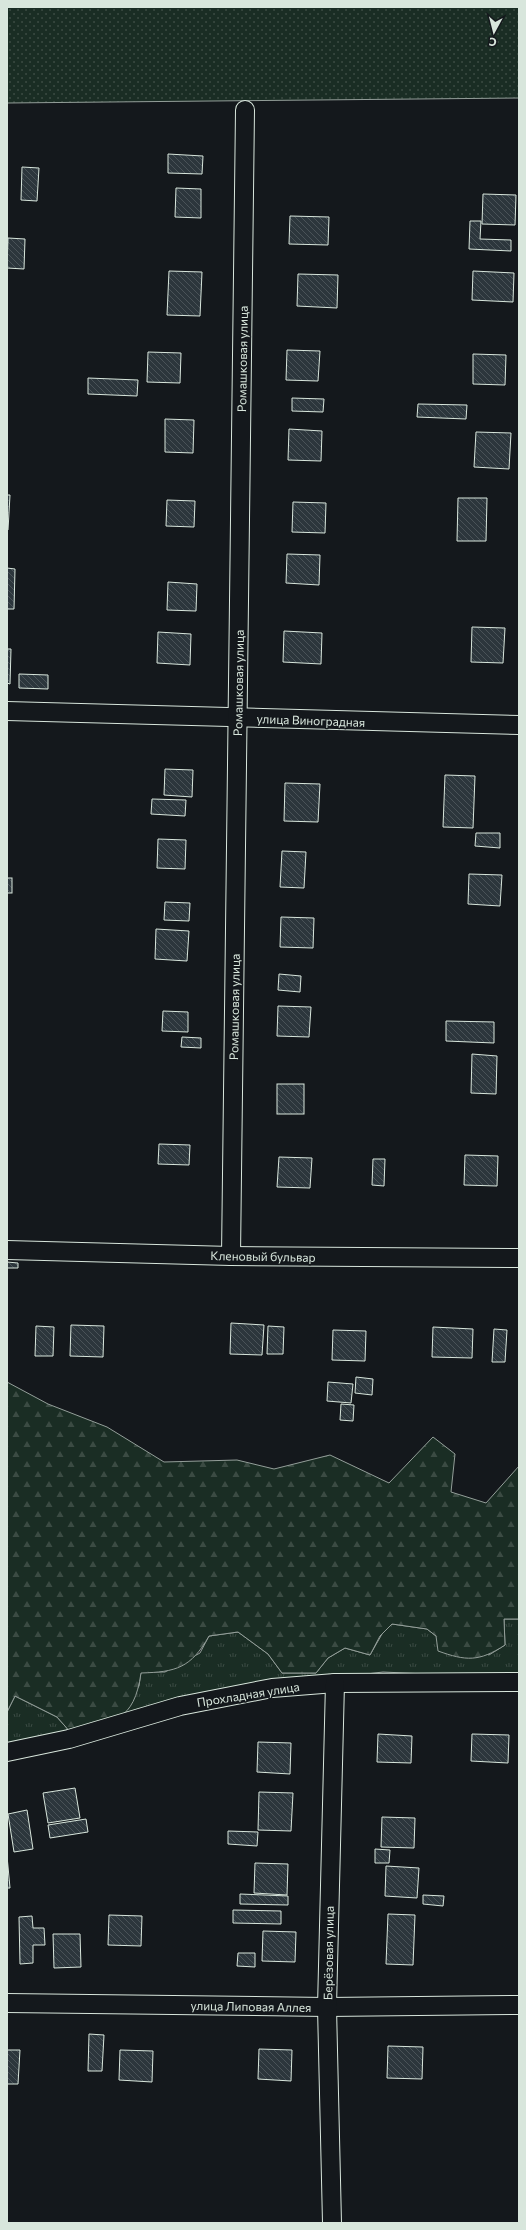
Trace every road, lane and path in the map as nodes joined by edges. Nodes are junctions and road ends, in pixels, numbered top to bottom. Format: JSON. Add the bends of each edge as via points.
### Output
{"nodes":[{"id":1,"x":245,"y":110,"type":"dead end"},
{"id":2,"x":7,"y":711,"type":"edge"},
{"id":3,"x":237,"y":718,"type":"junction"},
{"id":4,"x":519,"y":725,"type":"edge"},
{"id":5,"x":7,"y":1250,"type":"edge"},
{"id":6,"x":231,"y":1256,"type":"junction"},
{"id":7,"x":519,"y":1258,"type":"edge"},
{"id":8,"x":335,"y":1682,"type":"junction"},
{"id":9,"x":519,"y":1682,"type":"edge"},
{"id":10,"x":7,"y":1752,"type":"edge"},
{"id":11,"x":7,"y":2003,"type":"edge"},
{"id":12,"x":519,"y":2005,"type":"edge"},
{"id":13,"x":327,"y":2007,"type":"junction"},
{"id":14,"x":332,"y":2223,"type":"edge"}],
"edges":[{"from":1,"to":3,"type":"street","name":"Ромашковая улица"},
{"from":2,"to":3,"type":"street","name":"улица Виноградная"},
{"from":3,"to":4,"type":"street","name":"улица Виноградная"},
{"from":3,"to":6,"type":"street","name":"Ромашковая улица"},
{"from":5,"to":6,"type":"street","name":"Кленовый бульвар"},
{"from":6,"to":7,"type":"street","name":"Кленовый бульвар"},
{"from":8,"to":9,"type":"street","name":"Прохладная улица"},
{"from":8,"to":10,"type":"street","name":"Прохладная улица","via":[[272,1688],[180,1706],[69,1739]]},
{"from":8,"to":13,"type":"street","name":"Берёзовая улица"},
{"from":11,"to":13,"type":"street","name":"улица Липовая Аллея"},
{"from":12,"to":13,"type":"street","name":"улица Липовая Аллея"},
{"from":13,"to":14,"type":"street","name":"Берёзовая улица"}]}
